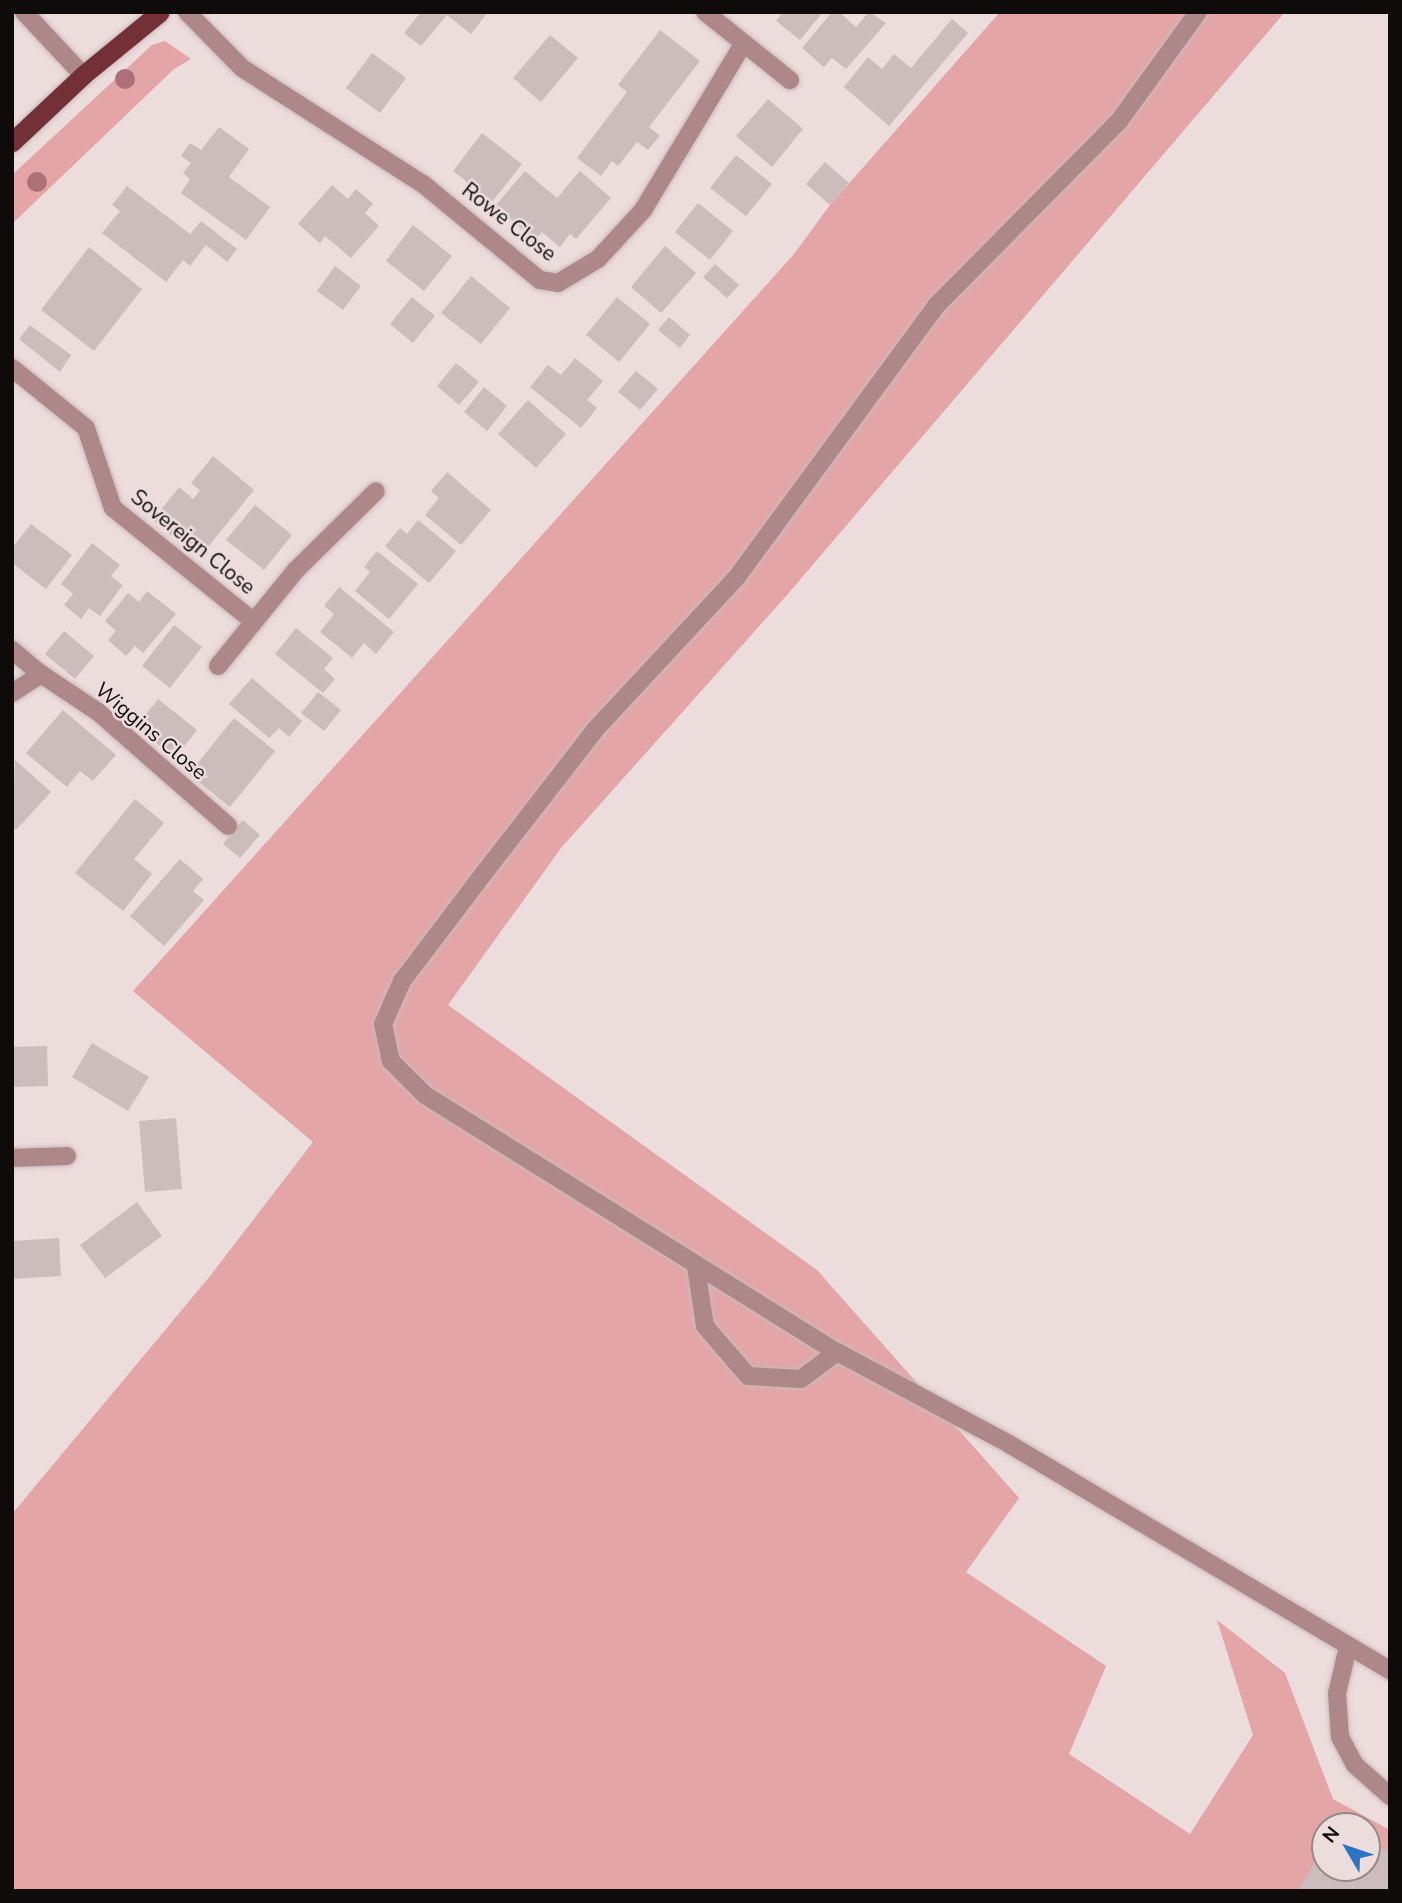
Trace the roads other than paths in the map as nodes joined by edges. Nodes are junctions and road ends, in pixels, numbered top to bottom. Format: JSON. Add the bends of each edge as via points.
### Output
{"nodes":[{"id":1,"x":24,"y":12,"type":"edge"},
{"id":2,"x":160,"y":12,"type":"edge"},
{"id":3,"x":187,"y":12,"type":"edge"},
{"id":4,"x":705,"y":12,"type":"edge"},
{"id":5,"x":1198,"y":12,"type":"edge"},
{"id":6,"x":743,"y":44,"type":"junction"},
{"id":7,"x":83,"y":75,"type":"junction"},
{"id":8,"x":790,"y":80,"type":"dead end"},
{"id":9,"x":12,"y":142,"type":"edge"},
{"id":10,"x":12,"y":368,"type":"edge"},
{"id":11,"x":376,"y":491,"type":"dead end"},
{"id":12,"x":252,"y":620,"type":"junction"},
{"id":13,"x":12,"y":650,"type":"edge"},
{"id":14,"x":218,"y":666,"type":"dead end"},
{"id":15,"x":41,"y":674,"type":"junction"},
{"id":16,"x":12,"y":693,"type":"edge"},
{"id":17,"x":228,"y":826,"type":"dead end"},
{"id":18,"x":67,"y":1156,"type":"dead end"},
{"id":19,"x":12,"y":1158,"type":"edge"},
{"id":20,"x":696,"y":1268,"type":"junction"},
{"id":21,"x":838,"y":1352,"type":"junction"},
{"id":22,"x":1348,"y":1647,"type":"junction"},
{"id":23,"x":1390,"y":1670,"type":"edge"},
{"id":24,"x":1390,"y":1796,"type":"edge"}],
"edges":[{"from":1,"to":7,"type":"street"},
{"from":2,"to":7,"type":"highway"},
{"from":3,"to":6,"type":"street","name":"Rowe Close","via":[[242,68],[423,184],[540,279],[558,283],[598,259],[643,210]]},
{"from":4,"to":6,"type":"street"},
{"from":5,"to":20,"type":"street","via":[[1119,121],[936,306],[737,577],[595,730],[478,881],[402,981],[383,1024],[391,1061],[425,1095]]},
{"from":6,"to":8,"type":"street"},
{"from":7,"to":9,"type":"highway"},
{"from":10,"to":12,"type":"street","name":"Sovereign Close","via":[[86,428],[113,508]]},
{"from":11,"to":12,"type":"street"},
{"from":12,"to":14,"type":"street"},
{"from":13,"to":15,"type":"street","name":"Wiggins Close"},
{"from":15,"to":16,"type":"street"},
{"from":15,"to":17,"type":"street","name":"Wiggins Close","via":[[98,712]]},
{"from":18,"to":19,"type":"street"},
{"from":20,"to":21,"type":"street"},
{"from":20,"to":21,"type":"street","via":[[705,1326],[748,1376],[801,1378]]},
{"from":21,"to":22,"type":"street","via":[[1009,1444]]},
{"from":22,"to":23,"type":"street"},
{"from":22,"to":24,"type":"street","via":[[1337,1693],[1340,1737],[1355,1765]]}]}
